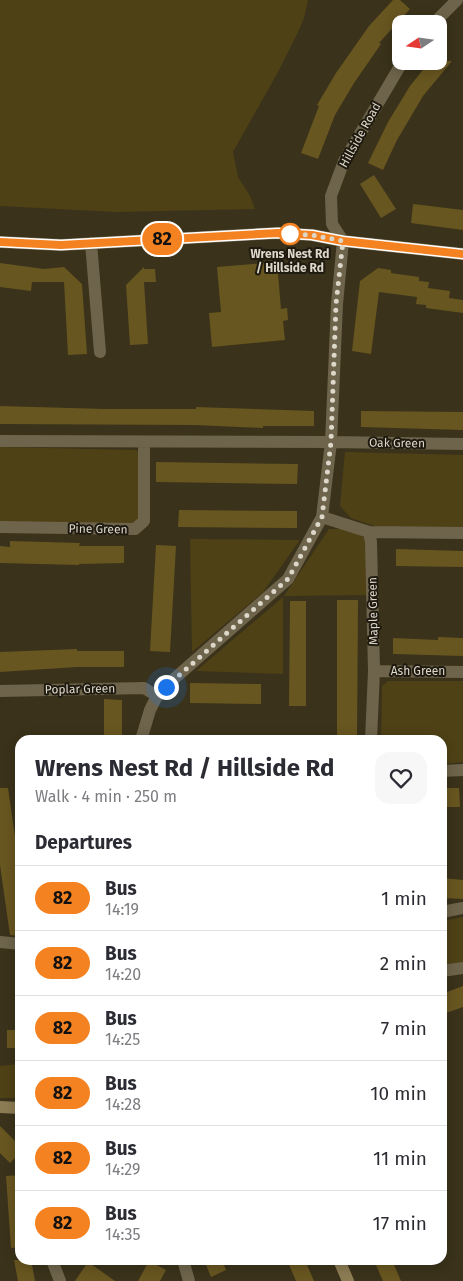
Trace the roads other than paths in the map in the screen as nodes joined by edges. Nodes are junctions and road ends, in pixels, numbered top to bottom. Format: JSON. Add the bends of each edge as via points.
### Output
{"nodes":[{"id":1,"x":457,"y":0,"type":"edge"},
{"id":2,"x":442,"y":15,"type":"edge"},
{"id":3,"x":398,"y":70,"type":"edge"},
{"id":4,"x":343,"y":241,"type":"junction"},
{"id":5,"x":0,"y":242,"type":"edge"},
{"id":6,"x":91,"y":244,"type":"junction"},
{"id":7,"x":463,"y":254,"type":"edge"},
{"id":8,"x":100,"y":352,"type":"dead end"},
{"id":9,"x":0,"y":441,"type":"edge"},
{"id":10,"x":144,"y":442,"type":"junction"},
{"id":11,"x":331,"y":442,"type":"junction"},
{"id":12,"x":463,"y":444,"type":"edge"},
{"id":13,"x":322,"y":517,"type":"junction"},
{"id":14,"x":0,"y":527,"type":"edge"},
{"id":15,"x":369,"y":532,"type":"junction"},
{"id":16,"x":463,"y":533,"type":"edge"},
{"id":17,"x":374,"y":671,"type":"junction"},
{"id":18,"x":463,"y":672,"type":"edge"},
{"id":19,"x":0,"y":691,"type":"edge"},
{"id":20,"x":158,"y":696,"type":"junction"},
{"id":21,"x":142,"y":735,"type":"edge"},
{"id":22,"x":372,"y":735,"type":"edge"},
{"id":23,"x":447,"y":770,"type":"edge"},
{"id":24,"x":463,"y":770,"type":"edge"},
{"id":25,"x":463,"y":908,"type":"edge"},
{"id":26,"x":447,"y":911,"type":"edge"},
{"id":27,"x":0,"y":942,"type":"edge"},
{"id":28,"x":15,"y":944,"type":"edge"},
{"id":29,"x":463,"y":968,"type":"edge"},
{"id":30,"x":447,"y":970,"type":"edge"},
{"id":31,"x":0,"y":1107,"type":"edge"},
{"id":32,"x":15,"y":1108,"type":"edge"},
{"id":33,"x":54,"y":1265,"type":"edge"},
{"id":34,"x":184,"y":1265,"type":"edge"},
{"id":35,"x":341,"y":1265,"type":"edge"},
{"id":36,"x":60,"y":1281,"type":"edge"},
{"id":37,"x":189,"y":1281,"type":"edge"},
{"id":38,"x":348,"y":1281,"type":"edge"}],
"edges":[{"from":1,"to":2,"type":"street"},
{"from":3,"to":4,"type":"street","name":"Hillside Road","via":[[344,161],[332,196],[332,224]]},
{"from":4,"to":6,"type":"street","via":[[278,233]]},
{"from":4,"to":7,"type":"street"},
{"from":4,"to":11,"type":"street","via":[[336,304]]},
{"from":5,"to":6,"type":"street"},
{"from":6,"to":8,"type":"street"},
{"from":9,"to":10,"type":"street"},
{"from":10,"to":11,"type":"street"},
{"from":10,"to":14,"type":"street","name":"Pine Green","via":[[144,521],[136,529]]},
{"from":11,"to":12,"type":"street","name":"Oak Green"},
{"from":11,"to":13,"type":"street"},
{"from":13,"to":15,"type":"street"},
{"from":13,"to":20,"type":"street","via":[[288,579]]},
{"from":15,"to":16,"type":"street"},
{"from":15,"to":17,"type":"street","name":"Maple Green"},
{"from":17,"to":18,"type":"street","name":"Ash Green"},
{"from":17,"to":22,"type":"street","name":"Maple Green"},
{"from":19,"to":20,"type":"street","name":"Poplar Green","via":[[144,688]]},
{"from":20,"to":21,"type":"street"},
{"from":23,"to":24,"type":"street"},
{"from":25,"to":26,"type":"street"},
{"from":27,"to":28,"type":"street"},
{"from":29,"to":30,"type":"street"},
{"from":31,"to":32,"type":"street"},
{"from":33,"to":36,"type":"street"},
{"from":34,"to":37,"type":"street"},
{"from":35,"to":38,"type":"street"}]}
